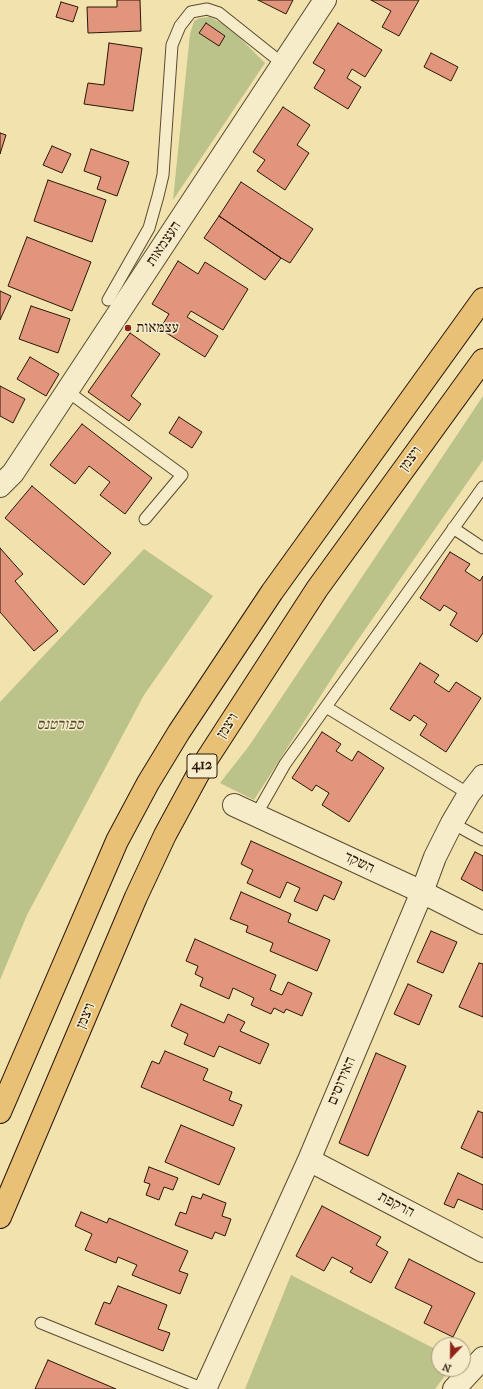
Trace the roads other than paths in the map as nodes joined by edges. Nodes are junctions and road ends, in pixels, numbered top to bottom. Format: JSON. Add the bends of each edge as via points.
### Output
{"nodes":[{"id":1,"x":325,"y":0,"type":"edge"},
{"id":2,"x":283,"y":64,"type":"junction"},
{"id":3,"x":108,"y":300,"type":"dead end"},
{"id":4,"x":483,"y":300,"type":"edge"},
{"id":5,"x":483,"y":360,"type":"edge"},
{"id":6,"x":67,"y":391,"type":"junction"},
{"id":7,"x":4,"y":475,"type":"edge"},
{"id":8,"x":483,"y":487,"type":"edge"},
{"id":9,"x":145,"y":519,"type":"dead end"},
{"id":10,"x":453,"y":528,"type":"junction"},
{"id":11,"x":483,"y":548,"type":"edge"},
{"id":12,"x":326,"y":707,"type":"junction"},
{"id":13,"x":483,"y":776,"type":"edge"},
{"id":14,"x":469,"y":794,"type":"junction"},
{"id":15,"x":234,"y":805,"type":"dead end"},
{"id":16,"x":256,"y":816,"type":"junction"},
{"id":17,"x":452,"y":823,"type":"junction"},
{"id":18,"x":483,"y":840,"type":"edge"},
{"id":19,"x":422,"y":892,"type":"junction"},
{"id":20,"x":483,"y":923,"type":"edge"},
{"id":21,"x":0,"y":1112,"type":"edge"},
{"id":22,"x":309,"y":1160,"type":"junction"},
{"id":23,"x":0,"y":1217,"type":"edge"},
{"id":24,"x":483,"y":1251,"type":"edge"},
{"id":25,"x":41,"y":1323,"type":"dead end"},
{"id":26,"x":483,"y":1358,"type":"edge"},
{"id":27,"x":205,"y":1389,"type":"edge"},
{"id":28,"x":454,"y":1389,"type":"edge"}],
"edges":[{"from":1,"to":2,"type":"street","name":"העצמאות"},
{"from":2,"to":3,"type":"lane","via":[[220,13],[207,9],[191,12],[180,26],[172,45],[163,175],[158,196],[149,228]]},
{"from":2,"to":6,"type":"street","name":"העצמאות"},
{"from":4,"to":21,"type":"main road","number":"412","via":[[272,592],[156,770],[117,841]]},
{"from":5,"to":23,"type":"main road","name":"ויצמן","number":"412","via":[[317,589],[203,765],[165,835],[136,897]]},
{"from":6,"to":7,"type":"street","name":"העצמאות"},
{"from":6,"to":9,"type":"lane","via":[[182,475]]},
{"from":8,"to":10,"type":"lane"},
{"from":10,"to":11,"type":"lane"},
{"from":10,"to":12,"type":"lane"},
{"from":12,"to":14,"type":"lane"},
{"from":12,"to":16,"type":"lane","via":[[285,764]]},
{"from":13,"to":14,"type":"street","name":"האירוסים"},
{"from":14,"to":17,"type":"street","name":"האירוסים"},
{"from":15,"to":16,"type":"street","name":"השקד"},
{"from":16,"to":19,"type":"street","name":"השקד"},
{"from":17,"to":18,"type":"lane"},
{"from":17,"to":19,"type":"street","name":"האירוסים","via":[[435,857]]},
{"from":19,"to":20,"type":"street","name":"השקד"},
{"from":19,"to":22,"type":"street","name":"האירוסים"},
{"from":22,"to":24,"type":"street","name":"הרקפת"},
{"from":22,"to":27,"type":"street","name":"האירוסים"},
{"from":25,"to":27,"type":"lane"},
{"from":26,"to":28,"type":"street"}]}
